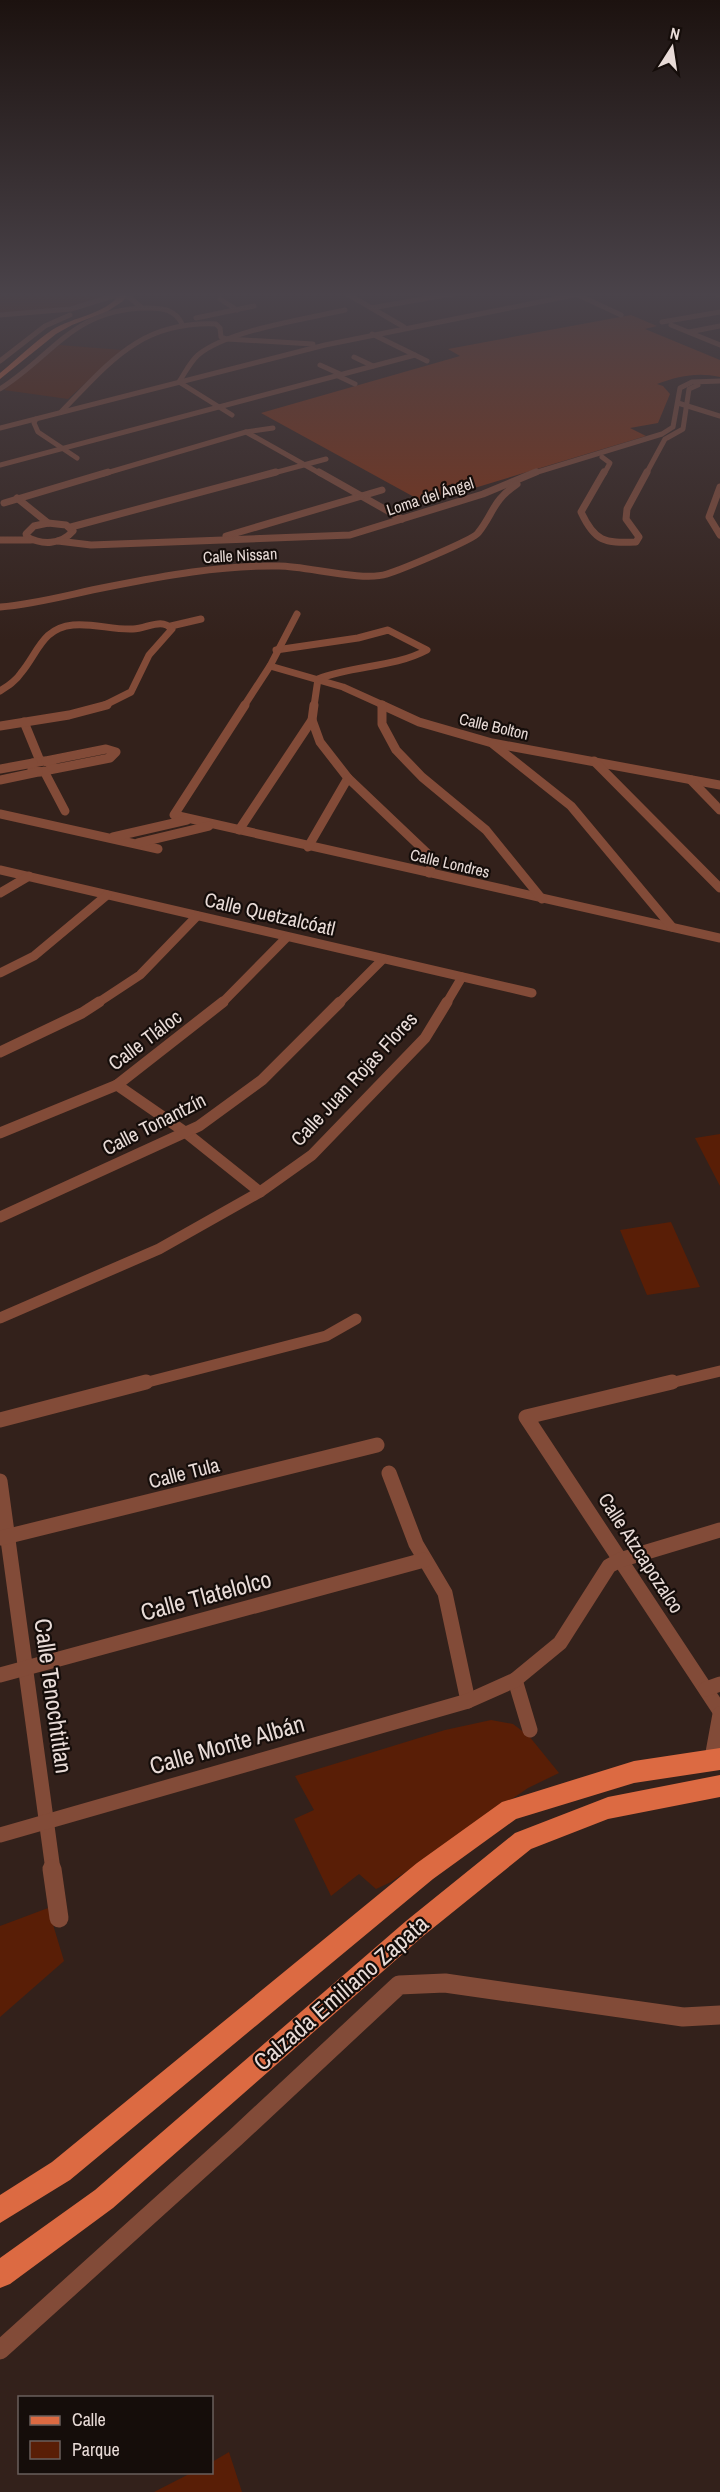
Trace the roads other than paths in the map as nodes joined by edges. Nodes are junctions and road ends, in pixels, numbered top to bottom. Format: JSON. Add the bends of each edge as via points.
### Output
{"nodes":[{"id":1,"x":65,"y":408,"type":"edge"},
{"id":2,"x":78,"y":408,"type":"edge"},
{"id":3,"x":209,"y":408,"type":"edge"},
{"id":4,"x":222,"y":408,"type":"edge"},
{"id":5,"x":676,"y":408,"type":"edge"},
{"id":6,"x":685,"y":408,"type":"edge"},
{"id":7,"x":702,"y":408,"type":"edge"},
{"id":8,"x":60,"y":413,"type":"junction"},
{"id":9,"x":720,"y":414,"type":"edge"},
{"id":10,"x":232,"y":415,"type":"dead end"},
{"id":11,"x":36,"y":419,"type":"junction"},
{"id":12,"x":273,"y":428,"type":"dead end"},
{"id":13,"x":0,"y":429,"type":"edge"},
{"id":14,"x":251,"y":433,"type":"junction"},
{"id":15,"x":663,"y":436,"type":"junction"},
{"id":16,"x":62,"y":448,"type":"junction"},
{"id":17,"x":77,"y":458,"type":"dead end"},
{"id":18,"x":602,"y":458,"type":"junction"},
{"id":19,"x":326,"y":459,"type":"dead end"},
{"id":20,"x":0,"y":465,"type":"edge"},
{"id":21,"x":306,"y":465,"type":"junction"},
{"id":22,"x":545,"y":470,"type":"junction"},
{"id":23,"x":553,"y":474,"type":"junction"},
{"id":24,"x":720,"y":487,"type":"edge"},
{"id":25,"x":382,"y":490,"type":"dead end"},
{"id":26,"x":361,"y":496,"type":"junction"},
{"id":27,"x":11,"y":502,"type":"edge"},
{"id":28,"x":720,"y":502,"type":"edge"},
{"id":29,"x":492,"y":508,"type":"junction"},
{"id":30,"x":399,"y":517,"type":"junction"},
{"id":31,"x":48,"y":523,"type":"junction"},
{"id":32,"x":40,"y":524,"type":"junction"},
{"id":33,"x":720,"y":525,"type":"edge"},
{"id":34,"x":72,"y":529,"type":"junction"},
{"id":35,"x":268,"y":534,"type":"junction"},
{"id":36,"x":0,"y":535,"type":"edge"},
{"id":37,"x":720,"y":535,"type":"edge"},
{"id":38,"x":28,"y":537,"type":"junction"},
{"id":39,"x":67,"y":538,"type":"junction"},
{"id":40,"x":227,"y":538,"type":"junction"},
{"id":41,"x":0,"y":540,"type":"edge"},
{"id":42,"x":58,"y":541,"type":"junction"},
{"id":43,"x":0,"y":608,"type":"edge"},
{"id":44,"x":297,"y":614,"type":"dead end"},
{"id":45,"x":201,"y":619,"type":"dead end"},
{"id":46,"x":171,"y":626,"type":"junction"},
{"id":47,"x":283,"y":640,"type":"junction"},
{"id":48,"x":302,"y":646,"type":"junction"},
{"id":49,"x":276,"y":650,"type":"junction"},
{"id":50,"x":270,"y":666,"type":"junction"},
{"id":51,"x":318,"y":679,"type":"junction"},
{"id":52,"x":0,"y":691,"type":"edge"},
{"id":53,"x":382,"y":705,"type":"junction"},
{"id":54,"x":312,"y":720,"type":"junction"},
{"id":55,"x":24,"y":722,"type":"junction"},
{"id":56,"x":0,"y":726,"type":"edge"},
{"id":57,"x":300,"y":741,"type":"junction"},
{"id":58,"x":320,"y":742,"type":"junction"},
{"id":59,"x":492,"y":743,"type":"junction"},
{"id":60,"x":593,"y":760,"type":"junction"},
{"id":61,"x":42,"y":766,"type":"junction"},
{"id":62,"x":0,"y":769,"type":"edge"},
{"id":63,"x":348,"y":778,"type":"junction"},
{"id":64,"x":0,"y":780,"type":"edge"},
{"id":65,"x":691,"y":780,"type":"junction"},
{"id":66,"x":720,"y":785,"type":"edge"},
{"id":67,"x":720,"y":810,"type":"edge"},
{"id":68,"x":65,"y":811,"type":"dead end"},
{"id":69,"x":0,"y":814,"type":"edge"},
{"id":70,"x":188,"y":820,"type":"junction"},
{"id":71,"x":212,"y":825,"type":"junction"},
{"id":72,"x":239,"y":830,"type":"junction"},
{"id":73,"x":109,"y":838,"type":"junction"},
{"id":74,"x":134,"y":844,"type":"junction"},
{"id":75,"x":308,"y":847,"type":"junction"},
{"id":76,"x":158,"y":849,"type":"dead end"},
{"id":77,"x":0,"y":870,"type":"edge"},
{"id":78,"x":429,"y":873,"type":"junction"},
{"id":79,"x":29,"y":876,"type":"junction"},
{"id":80,"x":720,"y":888,"type":"edge"},
{"id":81,"x":0,"y":893,"type":"edge"},
{"id":82,"x":107,"y":895,"type":"junction"},
{"id":83,"x":542,"y":899,"type":"junction"},
{"id":84,"x":197,"y":916,"type":"junction"},
{"id":85,"x":672,"y":927,"type":"junction"},
{"id":86,"x":287,"y":937,"type":"junction"},
{"id":87,"x":720,"y":938,"type":"edge"},
{"id":88,"x":383,"y":959,"type":"junction"},
{"id":89,"x":0,"y":974,"type":"edge"},
{"id":90,"x":462,"y":977,"type":"junction"},
{"id":91,"x":532,"y":993,"type":"dead end"},
{"id":92,"x":0,"y":1052,"type":"edge"},
{"id":93,"x":117,"y":1085,"type":"junction"},
{"id":94,"x":184,"y":1132,"type":"junction"},
{"id":95,"x":0,"y":1133,"type":"edge"},
{"id":96,"x":260,"y":1192,"type":"junction"},
{"id":97,"x":0,"y":1217,"type":"edge"},
{"id":98,"x":0,"y":1318,"type":"edge"},
{"id":99,"x":356,"y":1319,"type":"dead end"},
{"id":100,"x":720,"y":1371,"type":"edge"},
{"id":101,"x":0,"y":1420,"type":"edge"},
{"id":102,"x":377,"y":1445,"type":"dead end"},
{"id":103,"x":389,"y":1473,"type":"dead end"},
{"id":104,"x":0,"y":1481,"type":"edge"},
{"id":105,"x":720,"y":1530,"type":"edge"},
{"id":106,"x":4,"y":1537,"type":"edge"},
{"id":107,"x":424,"y":1560,"type":"junction"},
{"id":108,"x":620,"y":1560,"type":"junction"},
{"id":109,"x":24,"y":1668,"type":"junction"},
{"id":110,"x":0,"y":1675,"type":"edge"},
{"id":111,"x":515,"y":1680,"type":"junction"},
{"id":112,"x":713,"y":1687,"type":"edge"},
{"id":113,"x":468,"y":1701,"type":"junction"},
{"id":114,"x":720,"y":1713,"type":"edge"},
{"id":115,"x":530,"y":1730,"type":"dead end"},
{"id":116,"x":716,"y":1759,"type":"edge"},
{"id":117,"x":720,"y":1786,"type":"edge"},
{"id":118,"x":46,"y":1821,"type":"junction"},
{"id":119,"x":0,"y":1835,"type":"edge"},
{"id":120,"x":59,"y":1918,"type":"dead end"},
{"id":121,"x":720,"y":2015,"type":"edge"},
{"id":122,"x":0,"y":2210,"type":"edge"},
{"id":123,"x":0,"y":2274,"type":"edge"},
{"id":124,"x":0,"y":2350,"type":"edge"}],
"edges":[{"from":1,"to":8,"type":"street"},
{"from":2,"to":8,"type":"street"},
{"from":3,"to":16,"type":"street"},
{"from":4,"to":10,"type":"street"},
{"from":5,"to":15,"type":"street","via":[[673,427]]},
{"from":6,"to":15,"type":"street","via":[[682,429]]},
{"from":7,"to":9,"type":"street"},
{"from":8,"to":11,"type":"street"},
{"from":11,"to":13,"type":"street"},
{"from":11,"to":16,"type":"street","via":[[38,432]]},
{"from":12,"to":14,"type":"street"},
{"from":14,"to":21,"type":"street"},
{"from":14,"to":27,"type":"street","via":[[147,467]]},
{"from":15,"to":18,"type":"street"},
{"from":15,"to":18,"type":"street","via":[[626,514],[639,539],[636,542],[604,542],[589,530],[581,512],[610,464]]},
{"from":15,"to":22,"type":"street"},
{"from":16,"to":17,"type":"street"},
{"from":16,"to":20,"type":"street"},
{"from":18,"to":23,"type":"street"},
{"from":19,"to":21,"type":"street"},
{"from":21,"to":26,"type":"street"},
{"from":21,"to":34,"type":"street"},
{"from":22,"to":23,"type":"street"},
{"from":22,"to":29,"type":"street","via":[[508,489]]},
{"from":22,"to":30,"type":"street","name":"Loma del Ángel","via":[[483,494]]},
{"from":23,"to":29,"type":"street","via":[[525,485]]},
{"from":24,"to":37,"type":"street","via":[[708,517]]},
{"from":25,"to":26,"type":"street"},
{"from":26,"to":30,"type":"street"},
{"from":26,"to":35,"type":"street"},
{"from":26,"to":40,"type":"street"},
{"from":27,"to":31,"type":"street"},
{"from":27,"to":32,"type":"street"},
{"from":28,"to":33,"type":"street","via":[[716,517]]},
{"from":29,"to":43,"type":"street","name":"Calle Nissan","via":[[477,535],[384,575],[281,566],[229,567]]},
{"from":30,"to":35,"type":"street","name":"Loma del Ángel","via":[[341,536]]},
{"from":31,"to":32,"type":"street"},
{"from":31,"to":34,"type":"street","via":[[61,523]]},
{"from":32,"to":38,"type":"street","via":[[30,528]]},
{"from":34,"to":39,"type":"street"},
{"from":35,"to":40,"type":"street","name":"Loma del Ángel"},
{"from":35,"to":40,"type":"street","name":"Loma del Ángel"},
{"from":36,"to":38,"type":"street"},
{"from":38,"to":41,"type":"street"},
{"from":38,"to":42,"type":"street","name":"Loma del Ángel","via":[[43,543]]},
{"from":39,"to":40,"type":"street","name":"Loma del Ángel"},
{"from":39,"to":42,"type":"street"},
{"from":40,"to":42,"type":"street","name":"Loma del Ángel","via":[[91,545]]},
{"from":44,"to":47,"type":"street"},
{"from":45,"to":46,"type":"street"},
{"from":46,"to":52,"type":"street","via":[[159,623],[133,629],[84,624],[58,630],[41,641],[24,670]]},
{"from":46,"to":55,"type":"street","via":[[171,632],[148,655],[125,697],[106,706]]},
{"from":47,"to":48,"type":"street"},
{"from":47,"to":49,"type":"street"},
{"from":48,"to":49,"type":"street"},
{"from":48,"to":51,"type":"street","via":[[388,630],[427,650],[389,664],[339,671]]},
{"from":49,"to":50,"type":"street"},
{"from":50,"to":51,"type":"street","name":"Calle Bolton"},
{"from":50,"to":70,"type":"street","name":"Calle Londres","via":[[174,815]]},
{"from":51,"to":53,"type":"street","name":"Calle Bolton"},
{"from":51,"to":54,"type":"street"},
{"from":53,"to":59,"type":"street","name":"Calle Bolton","via":[[419,722]]},
{"from":53,"to":83,"type":"street","via":[[386,735],[398,750],[418,773],[478,822]]},
{"from":54,"to":57,"type":"street"},
{"from":54,"to":58,"type":"street"},
{"from":55,"to":56,"type":"street"},
{"from":55,"to":61,"type":"street"},
{"from":57,"to":58,"type":"street"},
{"from":57,"to":72,"type":"street"},
{"from":58,"to":63,"type":"street"},
{"from":59,"to":60,"type":"street","name":"Calle Bolton"},
{"from":59,"to":85,"type":"street","via":[[571,806]]},
{"from":60,"to":65,"type":"street","name":"Calle Bolton"},
{"from":60,"to":80,"type":"street"},
{"from":61,"to":61,"type":"street","via":[[110,758],[116,752],[106,749]]},
{"from":61,"to":62,"type":"street"},
{"from":61,"to":64,"type":"street"},
{"from":61,"to":68,"type":"street"},
{"from":63,"to":75,"type":"street"},
{"from":63,"to":78,"type":"street","via":[[428,854],[432,863]]},
{"from":65,"to":66,"type":"street","name":"Calle Bolton"},
{"from":65,"to":67,"type":"street"},
{"from":69,"to":73,"type":"street"},
{"from":70,"to":71,"type":"street","name":"Calle Londres"},
{"from":70,"to":73,"type":"street"},
{"from":71,"to":72,"type":"street","name":"Calle Londres"},
{"from":71,"to":74,"type":"street"},
{"from":72,"to":75,"type":"street","name":"Calle Londres"},
{"from":73,"to":74,"type":"street"},
{"from":74,"to":76,"type":"street"},
{"from":75,"to":78,"type":"street","name":"Calle Londres"},
{"from":77,"to":79,"type":"street","name":"Calle Quetzalcóatl"},
{"from":78,"to":83,"type":"street","name":"Calle Londres"},
{"from":79,"to":81,"type":"street"},
{"from":79,"to":82,"type":"street","name":"Calle Quetzalcóatl"},
{"from":82,"to":84,"type":"street","name":"Calle Quetzalcóatl"},
{"from":82,"to":89,"type":"street","via":[[34,956]]},
{"from":83,"to":85,"type":"street","name":"Calle Londres"},
{"from":84,"to":86,"type":"street","name":"Calle Quetzalcóatl"},
{"from":84,"to":92,"type":"street","via":[[140,975],[82,1013]]},
{"from":85,"to":87,"type":"street","name":"Calle Londres"},
{"from":86,"to":88,"type":"street","name":"Calle Quetzalcóatl"},
{"from":86,"to":93,"type":"street","name":"Calle Tláloc","via":[[219,1006]]},
{"from":88,"to":90,"type":"street","name":"Calle Quetzalcóatl"},
{"from":88,"to":94,"type":"street","name":"Calle Tonantzín","via":[[262,1080],[199,1126]]},
{"from":90,"to":91,"type":"street","name":"Calle Quetzalcóatl"},
{"from":90,"to":96,"type":"street","name":"Calle Juan Rojas Flores","via":[[425,1038],[312,1155]]},
{"from":93,"to":94,"type":"street"},
{"from":93,"to":95,"type":"street","name":"Calle Tláloc"},
{"from":94,"to":96,"type":"street"},
{"from":94,"to":97,"type":"street","name":"Calle Tonantzín"},
{"from":96,"to":98,"type":"street","name":"Calle Juan Rojas Flores","via":[[159,1249]]},
{"from":99,"to":101,"type":"street","via":[[326,1336]]},
{"from":100,"to":108,"type":"street","name":"Calle Atzcapozalco","via":[[526,1418]]},
{"from":102,"to":106,"type":"street","name":"Calle Tula"},
{"from":103,"to":107,"type":"street"},
{"from":104,"to":106,"type":"street","name":"Calle Tenochtitlan"},
{"from":105,"to":108,"type":"street"},
{"from":106,"to":109,"type":"street","name":"Calle Tenochtitlan"},
{"from":107,"to":109,"type":"street","name":"Calle Tlatelolco"},
{"from":107,"to":113,"type":"street","via":[[445,1593]]},
{"from":108,"to":111,"type":"street","name":"Calle Monte Albán","via":[[609,1566],[560,1643]]},
{"from":108,"to":112,"type":"street","name":"Calle Atzcapozalco"},
{"from":109,"to":110,"type":"street","name":"Calle Tlatelolco"},
{"from":109,"to":118,"type":"street","name":"Calle Tenochtitlan"},
{"from":111,"to":113,"type":"street","name":"Calle Monte Albán"},
{"from":111,"to":115,"type":"street"},
{"from":112,"to":114,"type":"street","name":"Calle Atzcapozalco"},
{"from":113,"to":118,"type":"street","name":"Calle Monte Albán"},
{"from":114,"to":116,"type":"street","name":"Calle Atzcapozalco"},
{"from":116,"to":122,"type":"main road","name":"Calzada Emiliano Zapata","via":[[634,1772],[510,1810],[425,1871],[61,2171]]},
{"from":117,"to":123,"type":"main road","name":"Calzada Emiliano Zapata","via":[[608,1808],[524,1841],[414,1929],[104,2199]]},
{"from":118,"to":119,"type":"street","name":"Calle Monte Albán"},
{"from":118,"to":120,"type":"street","name":"Calle Tenochtitlan"},
{"from":121,"to":124,"type":"street","via":[[683,2017],[445,1983],[399,1985]]}]}
